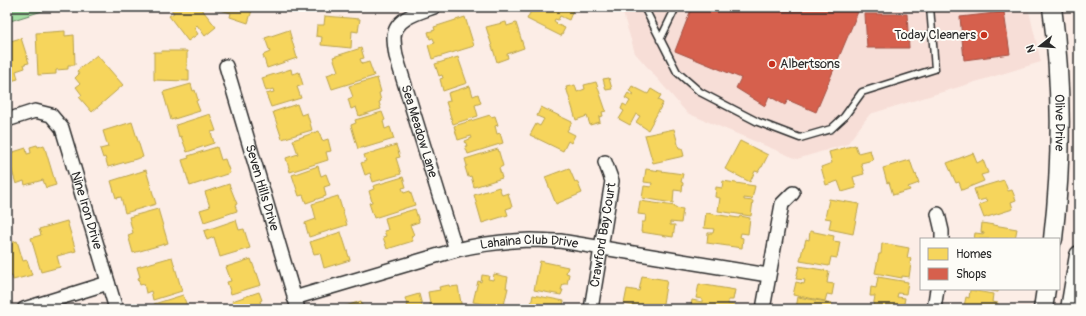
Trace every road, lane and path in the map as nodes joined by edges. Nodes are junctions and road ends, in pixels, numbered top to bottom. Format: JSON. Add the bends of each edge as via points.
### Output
{"nodes":[{"id":1,"x":434,"y":7,"type":"edge"},
{"id":2,"x":644,"y":7,"type":"edge"},
{"id":3,"x":676,"y":7,"type":"edge"},
{"id":4,"x":930,"y":7,"type":"edge"},
{"id":5,"x":1052,"y":7,"type":"edge"},
{"id":6,"x":660,"y":40,"type":"junction"},
{"id":7,"x":226,"y":66,"type":"dead end"},
{"id":8,"x":7,"y":120,"type":"edge"},
{"id":9,"x":605,"y":162,"type":"dead end"},
{"id":10,"x":793,"y":193,"type":"dead end"},
{"id":11,"x":938,"y":214,"type":"dead end"},
{"id":12,"x":942,"y":238,"type":"edge"},
{"id":13,"x":1053,"y":238,"type":"edge"},
{"id":14,"x":602,"y":248,"type":"junction"},
{"id":15,"x":456,"y":250,"type":"junction"},
{"id":16,"x":1079,"y":255,"type":"edge"},
{"id":17,"x":768,"y":275,"type":"junction"},
{"id":18,"x":108,"y":283,"type":"junction"},
{"id":19,"x":937,"y":290,"type":"edge"},
{"id":20,"x":1046,"y":290,"type":"edge"},
{"id":21,"x":296,"y":304,"type":"edge"},
{"id":22,"x":24,"y":309,"type":"edge"},
{"id":23,"x":116,"y":309,"type":"edge"},
{"id":24,"x":591,"y":309,"type":"edge"},
{"id":25,"x":763,"y":309,"type":"edge"},
{"id":26,"x":934,"y":309,"type":"edge"},
{"id":27,"x":1043,"y":309,"type":"edge"},
{"id":28,"x":1070,"y":309,"type":"edge"}],
"edges":[{"from":1,"to":15,"type":"street","name":"Sea Meadow Lane","via":[[408,16],[399,25],[394,36],[396,56]]},
{"from":2,"to":6,"type":"lane"},
{"from":3,"to":6,"type":"lane"},
{"from":4,"to":6,"type":"lane","via":[[936,69],[862,92],[844,117],[830,129],[800,138],[758,122],[700,92],[676,72]]},
{"from":5,"to":13,"type":"main road","name":"Olive Drive","via":[[1060,121],[1059,173]]},
{"from":7,"to":21,"type":"street","name":"Seven Hills Drive"},
{"from":8,"to":18,"type":"street","name":"Nine Iron Drive","via":[[35,111],[51,115],[62,128]]},
{"from":9,"to":14,"type":"street","name":"Crawford Bay Court","via":[[612,181]]},
{"from":10,"to":17,"type":"street","via":[[782,204]]},
{"from":11,"to":12,"type":"street"},
{"from":14,"to":15,"type":"street","name":"Lahaina Club Drive","via":[[560,241],[531,240],[502,241]]},
{"from":14,"to":17,"type":"street","name":"Lahaina Club Drive"},
{"from":14,"to":24,"type":"street","name":"Crawford Bay Court"},
{"from":15,"to":21,"type":"street","name":"Lahaina Club Drive"},
{"from":16,"to":28,"type":"main road"},
{"from":17,"to":25,"type":"street"},
{"from":18,"to":22,"type":"street"},
{"from":18,"to":23,"type":"street","name":"Nine Iron Drive"},
{"from":19,"to":26,"type":"street"},
{"from":20,"to":27,"type":"main road"}]}
